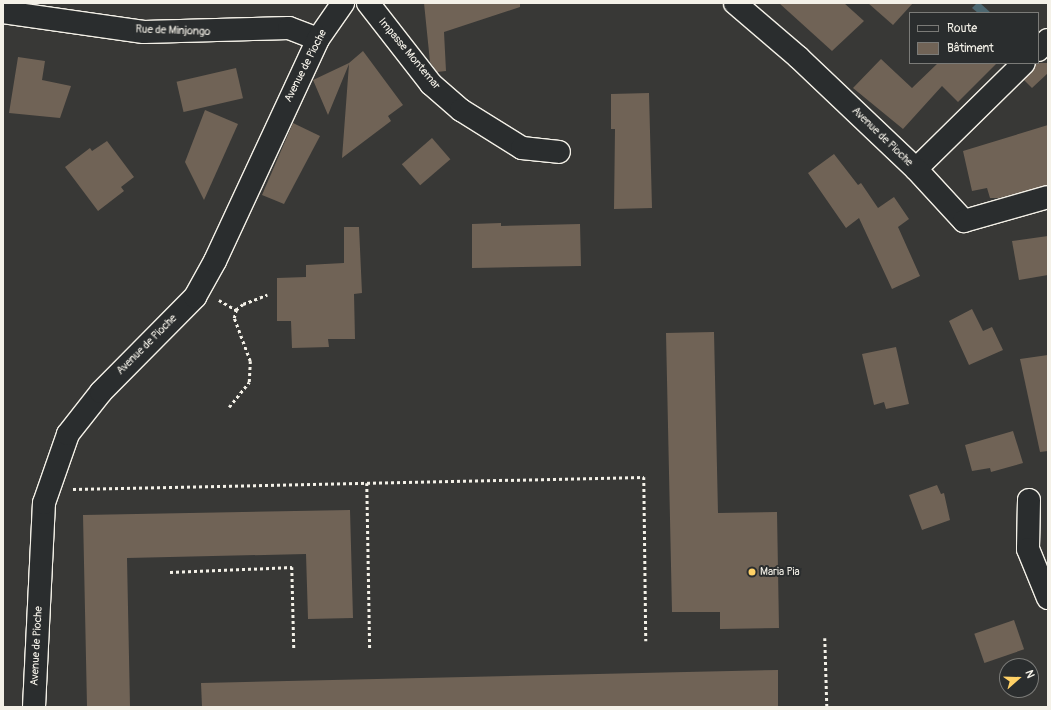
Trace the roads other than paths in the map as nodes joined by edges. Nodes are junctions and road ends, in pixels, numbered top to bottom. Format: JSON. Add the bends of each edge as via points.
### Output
{"nodes":[{"id":1,"x":343,"y":3,"type":"edge"},
{"id":2,"x":368,"y":3,"type":"edge"},
{"id":3,"x":734,"y":3,"type":"edge"},
{"id":4,"x":3,"y":12,"type":"edge"},
{"id":5,"x":318,"y":39,"type":"junction"},
{"id":6,"x":1048,"y":40,"type":"edge"},
{"id":7,"x":1039,"y":49,"type":"edge"},
{"id":8,"x":1023,"y":64,"type":"edge"},
{"id":9,"x":558,"y":152,"type":"dead end"},
{"id":10,"x":916,"y":169,"type":"junction"},
{"id":11,"x":1048,"y":197,"type":"edge"},
{"id":12,"x":1029,"y":500,"type":"dead end"},
{"id":13,"x":1048,"y":598,"type":"edge"},
{"id":14,"x":34,"y":707,"type":"edge"}],
"edges":[{"from":1,"to":5,"type":"street","name":"Avenue de Pioche"},
{"from":2,"to":9,"type":"street","name":"Impasse Montemar","via":[[431,84],[461,110],[522,148]]},
{"from":3,"to":10,"type":"street","name":"Avenue de Pioche","via":[[798,57]]},
{"from":4,"to":5,"type":"street","name":"Rue de Minjongo","via":[[144,32],[289,28]]},
{"from":5,"to":14,"type":"street","name":"Avenue de Pioche","via":[[197,293],[101,392],[68,434],[44,503]]},
{"from":6,"to":7,"type":"street"},
{"from":8,"to":10,"type":"street","name":"Avenue de Pioche"},
{"from":10,"to":11,"type":"street","via":[[964,221]]},
{"from":12,"to":13,"type":"street","via":[[1028,549]]}]}
